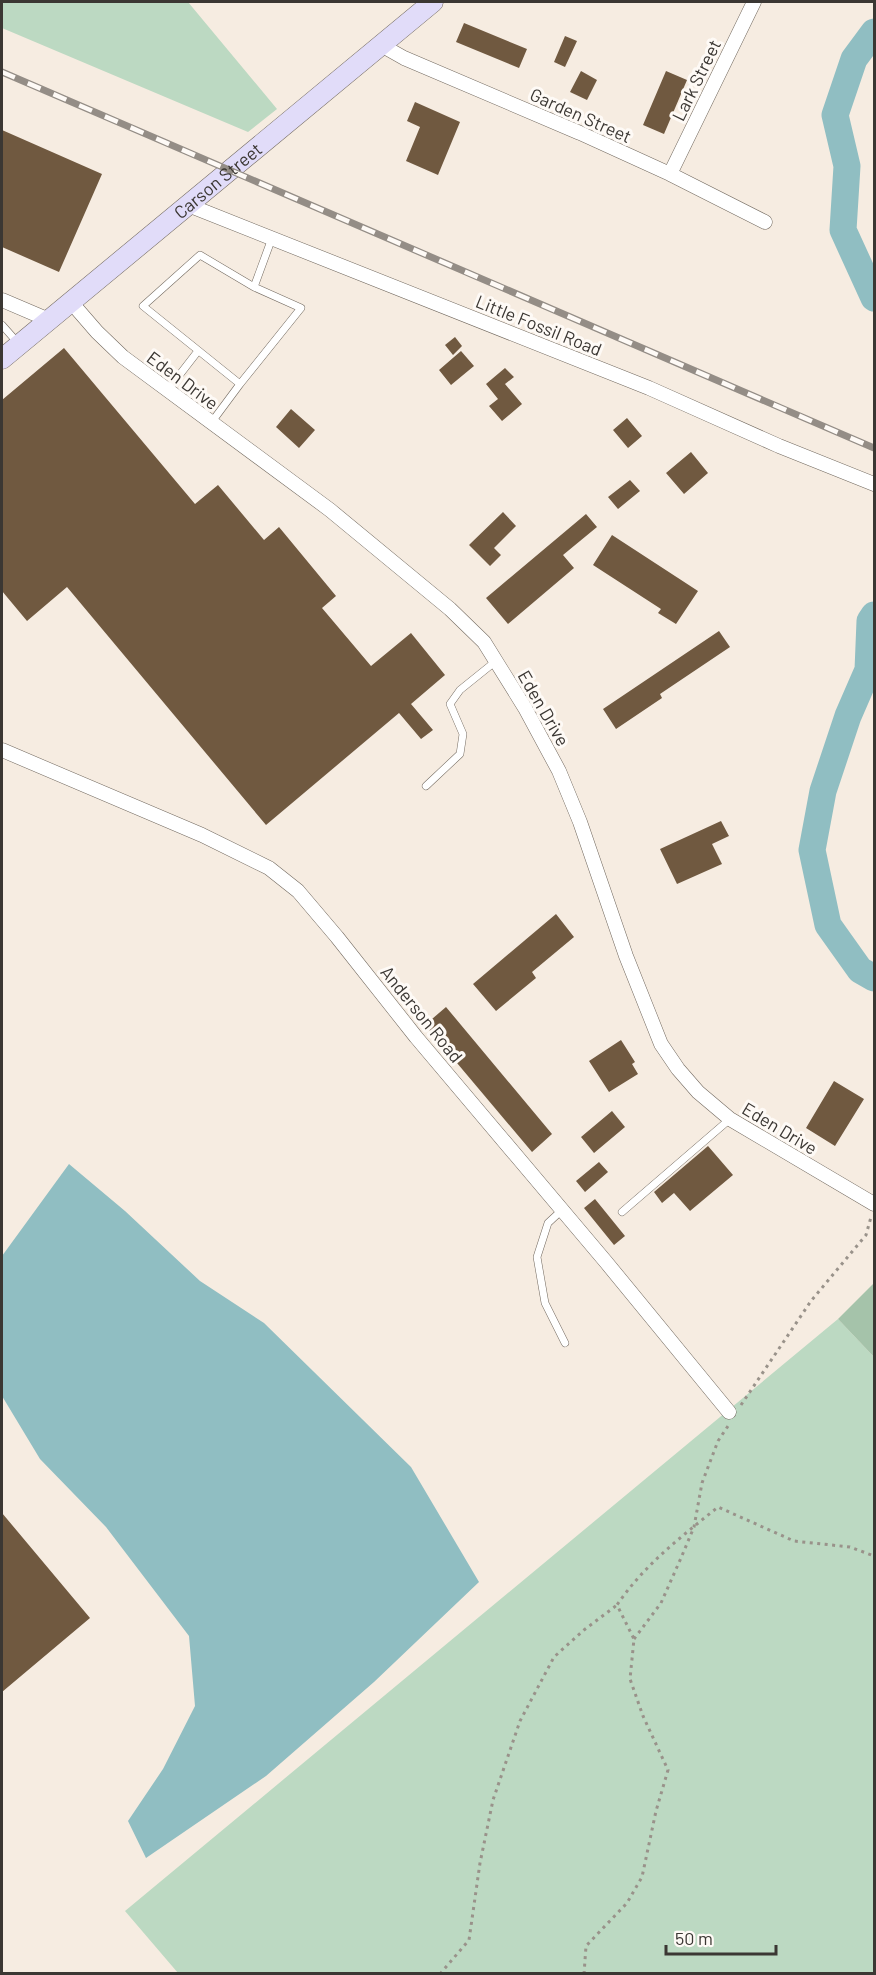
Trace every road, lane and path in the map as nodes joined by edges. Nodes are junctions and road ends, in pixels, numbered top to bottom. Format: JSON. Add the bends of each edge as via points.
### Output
{"nodes":[{"id":1,"x":433,"y":2,"type":"edge"},
{"id":2,"x":754,"y":2,"type":"edge"},
{"id":3,"x":381,"y":45,"type":"junction"},
{"id":4,"x":670,"y":174,"type":"junction"},
{"id":5,"x":188,"y":205,"type":"junction"},
{"id":6,"x":765,"y":222,"type":"dead end"},
{"id":7,"x":273,"y":238,"type":"junction"},
{"id":8,"x":254,"y":287,"type":"junction"},
{"id":9,"x":2,"y":300,"type":"edge"},
{"id":10,"x":71,"y":302,"type":"junction"},
{"id":11,"x":49,"y":320,"type":"junction"},
{"id":12,"x":2,"y":325,"type":"edge"},
{"id":13,"x":19,"y":344,"type":"junction"},
{"id":14,"x":198,"y":351,"type":"junction"},
{"id":15,"x":2,"y":359,"type":"edge"},
{"id":16,"x":240,"y":384,"type":"junction"},
{"id":17,"x":167,"y":391,"type":"junction"},
{"id":18,"x":211,"y":423,"type":"junction"},
{"id":19,"x":874,"y":484,"type":"edge"},
{"id":20,"x":496,"y":661,"type":"junction"},
{"id":21,"x":2,"y":750,"type":"edge"},
{"id":22,"x":426,"y":786,"type":"dead end"},
{"id":23,"x":730,"y":1119,"type":"junction"},
{"id":24,"x":874,"y":1204,"type":"edge"},
{"id":25,"x":562,"y":1210,"type":"junction"},
{"id":26,"x":622,"y":1212,"type":"dead end"},
{"id":27,"x":565,"y":1343,"type":"dead end"},
{"id":28,"x":732,"y":1416,"type":"junction"},
{"id":29,"x":694,"y":1527,"type":"junction"},
{"id":30,"x":874,"y":1556,"type":"edge"},
{"id":31,"x":617,"y":1605,"type":"junction"},
{"id":32,"x":634,"y":1639,"type":"junction"},
{"id":33,"x":440,"y":1974,"type":"edge"},
{"id":34,"x":584,"y":1974,"type":"edge"}],
"edges":[{"from":1,"to":3,"type":"street","name":"Carson Street"},
{"from":2,"to":4,"type":"street","name":"Lark Street"},
{"from":3,"to":4,"type":"street","name":"Garden Street"},
{"from":3,"to":5,"type":"street","name":"Carson Street"},
{"from":4,"to":6,"type":"street","name":"Garden Street"},
{"from":5,"to":7,"type":"street","name":"Little Fossil Road"},
{"from":5,"to":10,"type":"street","name":"Carson Street"},
{"from":7,"to":8,"type":"lane"},
{"from":7,"to":19,"type":"street","name":"Little Fossil Road","via":[[649,388]]},
{"from":8,"to":14,"type":"lane","via":[[201,255],[143,306]]},
{"from":8,"to":16,"type":"lane","via":[[301,308]]},
{"from":9,"to":11,"type":"street"},
{"from":10,"to":11,"type":"street","name":"Carson Street"},
{"from":10,"to":17,"type":"street","name":"Eden Drive","via":[[123,357]]},
{"from":11,"to":13,"type":"street","name":"Carson Street"},
{"from":12,"to":13,"type":"lane"},
{"from":13,"to":15,"type":"street","name":"Carson Street"},
{"from":14,"to":16,"type":"lane"},
{"from":14,"to":17,"type":"lane"},
{"from":16,"to":18,"type":"lane"},
{"from":17,"to":18,"type":"street","name":"Eden Drive"},
{"from":18,"to":20,"type":"street","name":"Eden Drive","via":[[330,510],[431,593],[484,642]]},
{"from":20,"to":22,"type":"lane","via":[[460,690],[450,704],[463,734],[460,754]]},
{"from":20,"to":23,"type":"street","name":"Eden Drive","via":[[559,771],[661,1044],[698,1092]]},
{"from":21,"to":25,"type":"street","name":"Anderson Road","via":[[202,835],[269,868],[298,891]]},
{"from":23,"to":24,"type":"street","name":"Eden Drive"},
{"from":23,"to":26,"type":"lane"},
{"from":24,"to":28,"type":"path","via":[[866,1235],[811,1300]]},
{"from":25,"to":27,"type":"lane","via":[[548,1223],[537,1257],[545,1303]]},
{"from":25,"to":28,"type":"street","name":"Anderson Road"},
{"from":28,"to":29,"type":"path","via":[[702,1483]]},
{"from":29,"to":30,"type":"path","via":[[718,1507],[794,1541],[850,1547]]},
{"from":29,"to":31,"type":"path","via":[[653,1561]]},
{"from":29,"to":32,"type":"path","via":[[661,1603]]},
{"from":31,"to":32,"type":"path"},
{"from":31,"to":33,"type":"path","via":[[554,1657],[520,1721],[493,1800],[468,1940]]},
{"from":32,"to":34,"type":"path","via":[[630,1679],[668,1770],[642,1877],[627,1903],[586,1946]]}]}
